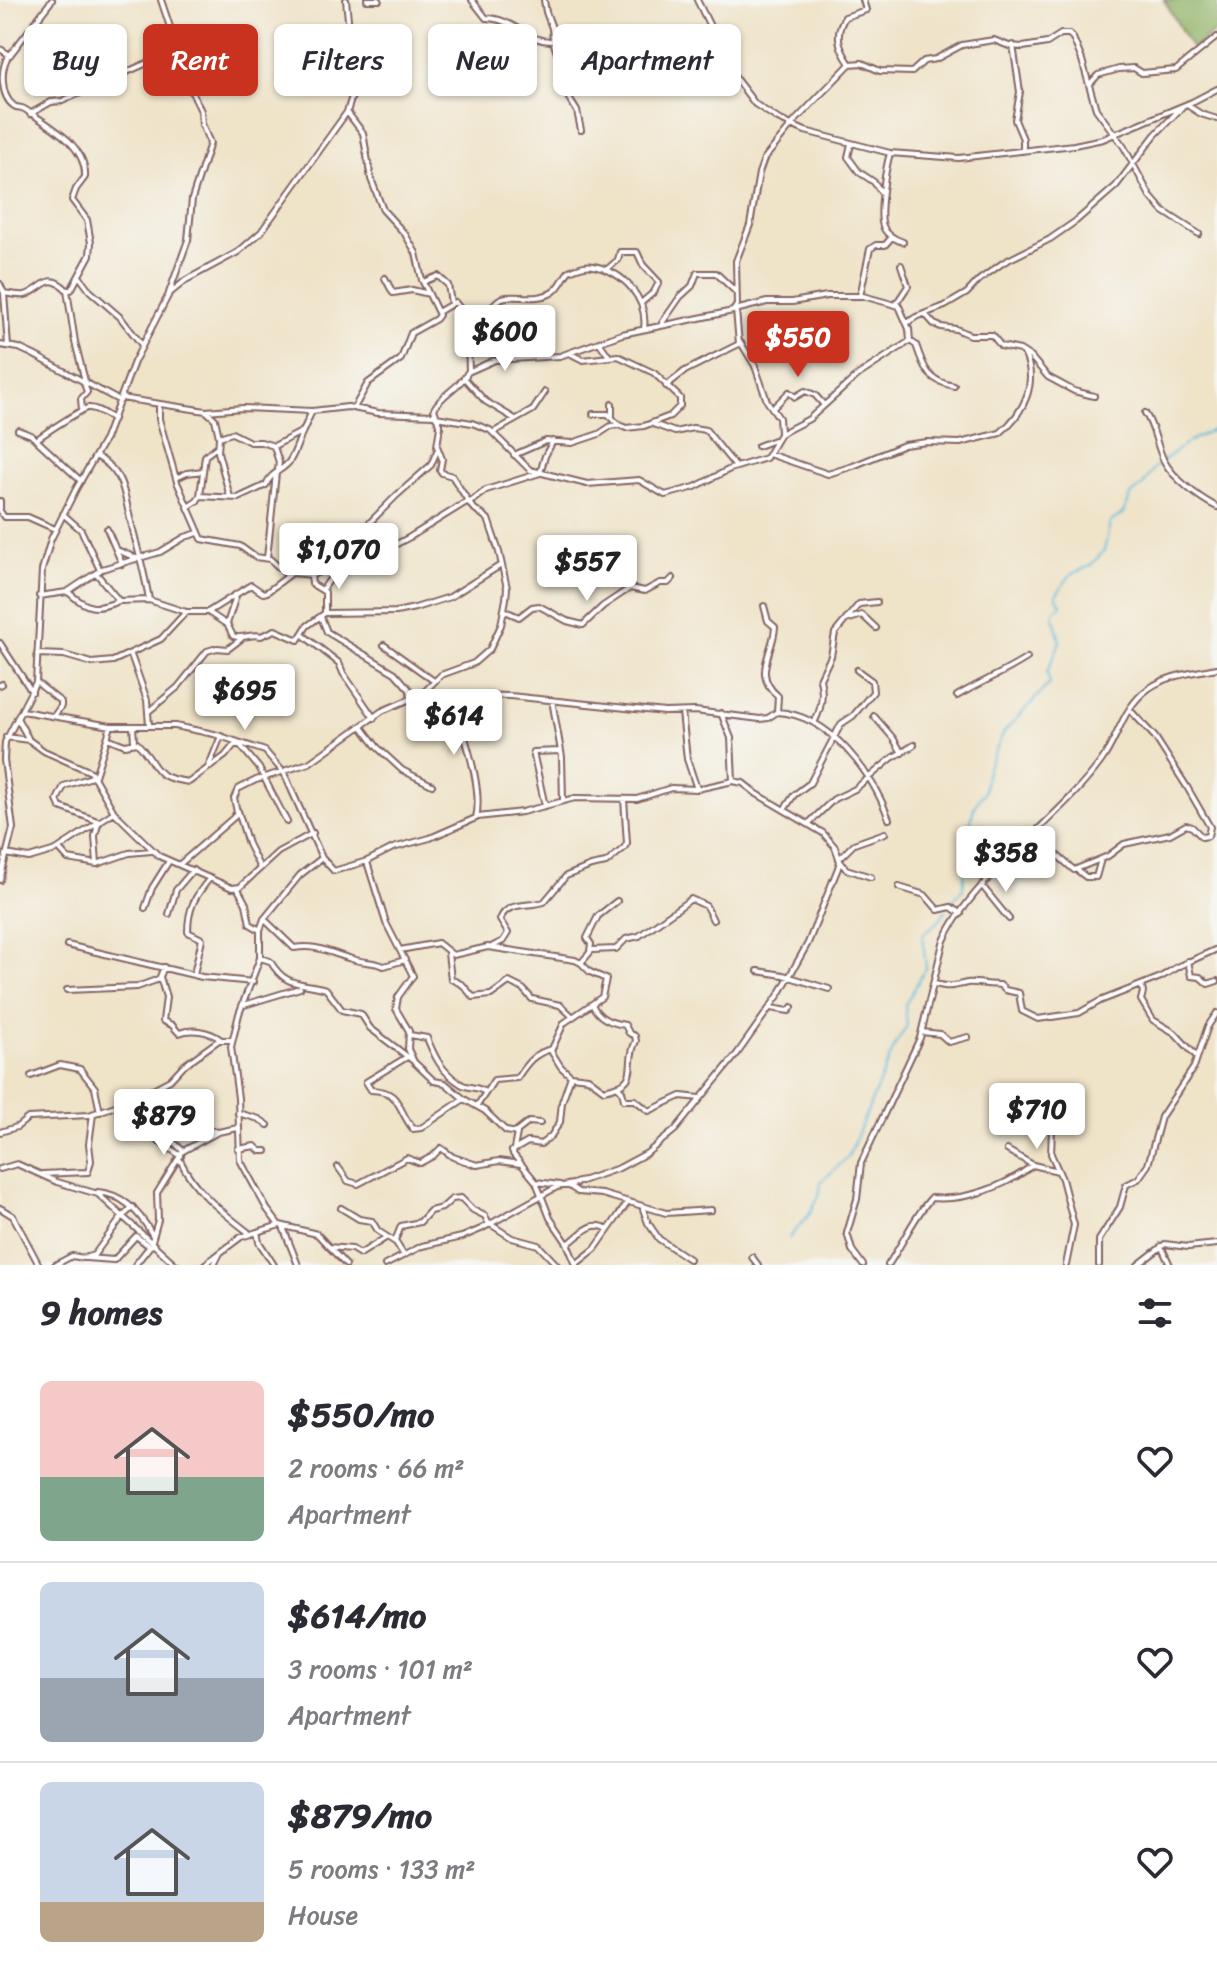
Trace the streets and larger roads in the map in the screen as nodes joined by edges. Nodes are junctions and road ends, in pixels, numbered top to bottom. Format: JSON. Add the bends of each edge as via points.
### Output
{"nodes":[{"id":1,"x":52,"y":0,"type":"edge"},
{"id":2,"x":161,"y":0,"type":"edge"},
{"id":3,"x":347,"y":0,"type":"edge"},
{"id":4,"x":367,"y":0,"type":"edge"},
{"id":5,"x":379,"y":0,"type":"edge"},
{"id":6,"x":472,"y":0,"type":"edge"},
{"id":7,"x":544,"y":0,"type":"edge"},
{"id":8,"x":697,"y":0,"type":"edge"},
{"id":9,"x":863,"y":0,"type":"edge"},
{"id":10,"x":170,"y":24,"type":"edge"},
{"id":11,"x":709,"y":24,"type":"edge"},
{"id":12,"x":1217,"y":37,"type":"edge"},
{"id":13,"x":553,"y":41,"type":"joint"},
{"id":14,"x":1013,"y":45,"type":"junction"},
{"id":15,"x":0,"y":49,"type":"edge"},
{"id":16,"x":9,"y":55,"type":"junction"},
{"id":17,"x":850,"y":64,"type":"junction"},
{"id":18,"x":143,"y":65,"type":"edge"},
{"id":19,"x":741,"y":84,"type":"edge"},
{"id":20,"x":1089,"y":85,"type":"junction"},
{"id":21,"x":1217,"y":89,"type":"edge"},
{"id":22,"x":194,"y":96,"type":"edge"},
{"id":23,"x":566,"y":96,"type":"edge"},
{"id":24,"x":1185,"y":105,"type":"junction"},
{"id":25,"x":347,"y":112,"type":"junction"},
{"id":26,"x":30,"y":114,"type":"junction"},
{"id":27,"x":1217,"y":119,"type":"edge"},
{"id":28,"x":791,"y":125,"type":"junction"},
{"id":29,"x":581,"y":130,"type":"dead end"},
{"id":30,"x":1113,"y":134,"type":"junction"},
{"id":31,"x":851,"y":144,"type":"junction"},
{"id":32,"x":1023,"y":151,"type":"junction"},
{"id":33,"x":890,"y":153,"type":"junction"},
{"id":34,"x":1131,"y":164,"type":"junction"},
{"id":35,"x":882,"y":194,"type":"junction"},
{"id":36,"x":1199,"y":234,"type":"dead end"},
{"id":37,"x":892,"y":237,"type":"junction"},
{"id":38,"x":903,"y":242,"type":"dead end"},
{"id":39,"x":901,"y":265,"type":"dead end"},
{"id":40,"x":606,"y":270,"type":"junction"},
{"id":41,"x":79,"y":276,"type":"junction"},
{"id":42,"x":385,"y":278,"type":"dead end"},
{"id":43,"x":423,"y":282,"type":"junction"},
{"id":44,"x":0,"y":284,"type":"edge"},
{"id":45,"x":67,"y":290,"type":"junction"},
{"id":46,"x":736,"y":291,"type":"junction"},
{"id":47,"x":4,"y":293,"type":"junction"},
{"id":48,"x":169,"y":294,"type":"junction"},
{"id":49,"x":429,"y":294,"type":"junction"},
{"id":50,"x":860,"y":296,"type":"junction"},
{"id":51,"x":451,"y":303,"type":"junction"},
{"id":52,"x":641,"y":303,"type":"junction"},
{"id":53,"x":896,"y":304,"type":"junction"},
{"id":54,"x":736,"y":310,"type":"junction"},
{"id":55,"x":438,"y":312,"type":"junction"},
{"id":56,"x":926,"y":315,"type":"junction"},
{"id":57,"x":907,"y":323,"type":"junction"},
{"id":58,"x":481,"y":324,"type":"junction"},
{"id":59,"x":661,"y":325,"type":"junction"},
{"id":60,"x":644,"y":329,"type":"junction"},
{"id":61,"x":910,"y":341,"type":"junction"},
{"id":62,"x":599,"y":342,"type":"junction"},
{"id":63,"x":740,"y":342,"type":"junction"},
{"id":64,"x":0,"y":345,"type":"edge"},
{"id":65,"x":142,"y":345,"type":"junction"},
{"id":66,"x":8,"y":346,"type":"junction"},
{"id":67,"x":569,"y":353,"type":"junction"},
{"id":68,"x":1024,"y":353,"type":"junction"},
{"id":69,"x":608,"y":355,"type":"junction"},
{"id":70,"x":469,"y":371,"type":"junction"},
{"id":71,"x":465,"y":379,"type":"junction"},
{"id":72,"x":84,"y":380,"type":"junction"},
{"id":73,"x":666,"y":386,"type":"junction"},
{"id":74,"x":954,"y":386,"type":"dead end"},
{"id":75,"x":545,"y":392,"type":"dead end"},
{"id":76,"x":1094,"y":396,"type":"dead end"},
{"id":77,"x":121,"y":400,"type":"junction"},
{"id":78,"x":159,"y":404,"type":"junction"},
{"id":79,"x":612,"y":404,"type":"dead end"},
{"id":80,"x":824,"y":405,"type":"junction"},
{"id":81,"x":354,"y":408,"type":"junction"},
{"id":82,"x":772,"y":409,"type":"junction"},
{"id":83,"x":82,"y":410,"type":"junction"},
{"id":84,"x":206,"y":411,"type":"junction"},
{"id":85,"x":312,"y":411,"type":"junction"},
{"id":86,"x":1145,"y":413,"type":"dead end"},
{"id":87,"x":593,"y":414,"type":"dead end"},
{"id":88,"x":435,"y":416,"type":"junction"},
{"id":89,"x":612,"y":416,"type":"junction"},
{"id":90,"x":515,"y":419,"type":"junction"},
{"id":91,"x":113,"y":420,"type":"junction"},
{"id":92,"x":651,"y":423,"type":"junction"},
{"id":93,"x":619,"y":425,"type":"junction"},
{"id":94,"x":18,"y":430,"type":"dead end"},
{"id":95,"x":303,"y":431,"type":"junction"},
{"id":96,"x":494,"y":432,"type":"junction"},
{"id":97,"x":780,"y":434,"type":"junction"},
{"id":98,"x":219,"y":437,"type":"junction"},
{"id":99,"x":36,"y":440,"type":"junction"},
{"id":100,"x":774,"y":440,"type":"junction"},
{"id":101,"x":553,"y":441,"type":"junction"},
{"id":102,"x":218,"y":446,"type":"junction"},
{"id":103,"x":274,"y":446,"type":"junction"},
{"id":104,"x":758,"y":446,"type":"dead end"},
{"id":105,"x":437,"y":450,"type":"junction"},
{"id":106,"x":769,"y":454,"type":"junction"},
{"id":107,"x":514,"y":455,"type":"junction"},
{"id":108,"x":96,"y":456,"type":"junction"},
{"id":109,"x":736,"y":467,"type":"junction"},
{"id":110,"x":203,"y":471,"type":"junction"},
{"id":111,"x":277,"y":472,"type":"junction"},
{"id":112,"x":540,"y":473,"type":"junction"},
{"id":113,"x":176,"y":478,"type":"junction"},
{"id":114,"x":81,"y":481,"type":"junction"},
{"id":115,"x":200,"y":496,"type":"junction"},
{"id":116,"x":230,"y":497,"type":"junction"},
{"id":117,"x":0,"y":501,"type":"edge"},
{"id":118,"x":468,"y":502,"type":"junction"},
{"id":119,"x":188,"y":507,"type":"junction"},
{"id":120,"x":1217,"y":507,"type":"edge"},
{"id":121,"x":0,"y":510,"type":"edge"},
{"id":122,"x":63,"y":514,"type":"junction"},
{"id":123,"x":55,"y":529,"type":"junction"},
{"id":124,"x":107,"y":529,"type":"dead end"},
{"id":125,"x":199,"y":533,"type":"junction"},
{"id":126,"x":117,"y":550,"type":"junction"},
{"id":127,"x":140,"y":558,"type":"junction"},
{"id":128,"x":267,"y":558,"type":"junction"},
{"id":129,"x":122,"y":564,"type":"junction"},
{"id":130,"x":501,"y":565,"type":"junction"},
{"id":131,"x":323,"y":570,"type":"junction"},
{"id":132,"x":98,"y":572,"type":"junction"},
{"id":133,"x":311,"y":575,"type":"junction"},
{"id":134,"x":288,"y":576,"type":"junction"},
{"id":135,"x":673,"y":578,"type":"dead end"},
{"id":136,"x":330,"y":579,"type":"junction"},
{"id":137,"x":323,"y":589,"type":"junction"},
{"id":138,"x":67,"y":592,"type":"junction"},
{"id":139,"x":39,"y":596,"type":"junction"},
{"id":140,"x":236,"y":596,"type":"junction"},
{"id":141,"x":149,"y":600,"type":"junction"},
{"id":142,"x":119,"y":601,"type":"junction"},
{"id":143,"x":877,"y":602,"type":"dead end"},
{"id":144,"x":764,"y":606,"type":"dead end"},
{"id":145,"x":505,"y":611,"type":"junction"},
{"id":146,"x":186,"y":612,"type":"junction"},
{"id":147,"x":208,"y":612,"type":"junction"},
{"id":148,"x":323,"y":615,"type":"junction"},
{"id":149,"x":843,"y":621,"type":"junction"},
{"id":150,"x":227,"y":624,"type":"junction"},
{"id":151,"x":876,"y":628,"type":"dead end"},
{"id":152,"x":303,"y":635,"type":"junction"},
{"id":153,"x":243,"y":637,"type":"junction"},
{"id":154,"x":0,"y":644,"type":"edge"},
{"id":155,"x":384,"y":645,"type":"dead end"},
{"id":156,"x":37,"y":654,"type":"junction"},
{"id":157,"x":131,"y":655,"type":"junction"},
{"id":158,"x":1027,"y":658,"type":"dead end"},
{"id":159,"x":1217,"y":668,"type":"edge"},
{"id":160,"x":857,"y":670,"type":"dead end"},
{"id":161,"x":434,"y":681,"type":"junction"},
{"id":162,"x":36,"y":682,"type":"junction"},
{"id":163,"x":32,"y":692,"type":"junction"},
{"id":164,"x":453,"y":696,"type":"junction"},
{"id":165,"x":957,"y":696,"type":"dead end"},
{"id":166,"x":409,"y":699,"type":"junction"},
{"id":167,"x":552,"y":699,"type":"junction"},
{"id":168,"x":1130,"y":710,"type":"junction"},
{"id":169,"x":22,"y":711,"type":"junction"},
{"id":170,"x":149,"y":711,"type":"junction"},
{"id":171,"x":682,"y":712,"type":"junction"},
{"id":172,"x":777,"y":712,"type":"junction"},
{"id":173,"x":721,"y":713,"type":"junction"},
{"id":174,"x":54,"y":716,"type":"junction"},
{"id":175,"x":874,"y":716,"type":"dead end"},
{"id":176,"x":17,"y":718,"type":"junction"},
{"id":177,"x":374,"y":718,"type":"junction"},
{"id":178,"x":814,"y":723,"type":"junction"},
{"id":179,"x":149,"y":725,"type":"junction"},
{"id":180,"x":111,"y":726,"type":"junction"},
{"id":181,"x":133,"y":726,"type":"junction"},
{"id":182,"x":362,"y":727,"type":"junction"},
{"id":183,"x":221,"y":736,"type":"junction"},
{"id":184,"x":833,"y":736,"type":"junction"},
{"id":185,"x":4,"y":737,"type":"edge"},
{"id":186,"x":107,"y":738,"type":"junction"},
{"id":187,"x":29,"y":740,"type":"junction"},
{"id":188,"x":134,"y":742,"type":"junction"},
{"id":189,"x":914,"y":745,"type":"dead end"},
{"id":190,"x":561,"y":751,"type":"junction"},
{"id":191,"x":902,"y":753,"type":"junction"},
{"id":192,"x":208,"y":768,"type":"junction"},
{"id":193,"x":284,"y":773,"type":"junction"},
{"id":194,"x":95,"y":776,"type":"junction"},
{"id":195,"x":263,"y":778,"type":"junction"},
{"id":196,"x":870,"y":778,"type":"junction"},
{"id":197,"x":733,"y":781,"type":"junction"},
{"id":198,"x":432,"y":785,"type":"dead end"},
{"id":199,"x":697,"y":789,"type":"junction"},
{"id":200,"x":624,"y":799,"type":"junction"},
{"id":201,"x":563,"y":801,"type":"junction"},
{"id":202,"x":545,"y":806,"type":"junction"},
{"id":203,"x":237,"y":810,"type":"junction"},
{"id":204,"x":783,"y":811,"type":"junction"},
{"id":205,"x":114,"y":812,"type":"junction"},
{"id":206,"x":476,"y":818,"type":"junction"},
{"id":207,"x":889,"y":819,"type":"dead end"},
{"id":208,"x":287,"y":822,"type":"dead end"},
{"id":209,"x":99,"y":823,"type":"junction"},
{"id":210,"x":809,"y":823,"type":"junction"},
{"id":211,"x":313,"y":833,"type":"junction"},
{"id":212,"x":885,"y":833,"type":"dead end"},
{"id":213,"x":1034,"y":835,"type":"junction"},
{"id":214,"x":59,"y":849,"type":"junction"},
{"id":215,"x":154,"y":851,"type":"junction"},
{"id":216,"x":4,"y":855,"type":"edge"},
{"id":217,"x":322,"y":858,"type":"junction"},
{"id":218,"x":1101,"y":859,"type":"junction"},
{"id":219,"x":839,"y":860,"type":"junction"},
{"id":220,"x":169,"y":861,"type":"junction"},
{"id":221,"x":367,"y":861,"type":"junction"},
{"id":222,"x":97,"y":864,"type":"junction"},
{"id":223,"x":180,"y":864,"type":"junction"},
{"id":224,"x":260,"y":868,"type":"junction"},
{"id":225,"x":193,"y":870,"type":"junction"},
{"id":226,"x":1076,"y":870,"type":"junction"},
{"id":227,"x":871,"y":877,"type":"dead end"},
{"id":228,"x":210,"y":878,"type":"junction"},
{"id":229,"x":0,"y":880,"type":"edge"},
{"id":230,"x":983,"y":886,"type":"junction"},
{"id":231,"x":899,"y":887,"type":"dead end"},
{"id":232,"x":237,"y":888,"type":"junction"},
{"id":233,"x":617,"y":901,"type":"dead end"},
{"id":234,"x":145,"y":908,"type":"dead end"},
{"id":235,"x":169,"y":914,"type":"dead end"},
{"id":236,"x":961,"y":914,"type":"junction"},
{"id":237,"x":264,"y":919,"type":"junction"},
{"id":238,"x":1009,"y":919,"type":"dead end"},
{"id":239,"x":713,"y":920,"type":"dead end"},
{"id":240,"x":260,"y":930,"type":"junction"},
{"id":241,"x":67,"y":945,"type":"dead end"},
{"id":242,"x":490,"y":947,"type":"junction"},
{"id":243,"x":1217,"y":949,"type":"edge"},
{"id":244,"x":400,"y":950,"type":"junction"},
{"id":245,"x":590,"y":951,"type":"junction"},
{"id":246,"x":448,"y":953,"type":"junction"},
{"id":247,"x":260,"y":958,"type":"junction"},
{"id":248,"x":405,"y":960,"type":"junction"},
{"id":249,"x":1188,"y":961,"type":"junction"},
{"id":250,"x":581,"y":963,"type":"junction"},
{"id":251,"x":164,"y":967,"type":"junction"},
{"id":252,"x":758,"y":971,"type":"dead end"},
{"id":253,"x":194,"y":974,"type":"junction"},
{"id":254,"x":160,"y":977,"type":"junction"},
{"id":255,"x":788,"y":977,"type":"junction"},
{"id":256,"x":1217,"y":981,"type":"edge"},
{"id":257,"x":253,"y":982,"type":"junction"},
{"id":258,"x":935,"y":984,"type":"junction"},
{"id":259,"x":1141,"y":985,"type":"junction"},
{"id":260,"x":304,"y":986,"type":"junction"},
{"id":261,"x":829,"y":989,"type":"dead end"},
{"id":262,"x":67,"y":990,"type":"dead end"},
{"id":263,"x":592,"y":1004,"type":"junction"},
{"id":264,"x":242,"y":1005,"type":"junction"},
{"id":265,"x":792,"y":1007,"type":"dead end"},
{"id":266,"x":771,"y":1008,"type":"junction"},
{"id":267,"x":1217,"y":1013,"type":"edge"},
{"id":268,"x":572,"y":1016,"type":"junction"},
{"id":269,"x":922,"y":1032,"type":"junction"},
{"id":270,"x":410,"y":1035,"type":"junction"},
{"id":271,"x":968,"y":1037,"type":"dead end"},
{"id":272,"x":220,"y":1039,"type":"junction"},
{"id":273,"x":232,"y":1040,"type":"junction"},
{"id":274,"x":552,"y":1049,"type":"junction"},
{"id":275,"x":1197,"y":1057,"type":"junction"},
{"id":276,"x":410,"y":1058,"type":"junction"},
{"id":277,"x":31,"y":1076,"type":"dead end"},
{"id":278,"x":571,"y":1076,"type":"junction"},
{"id":279,"x":617,"y":1086,"type":"junction"},
{"id":280,"x":485,"y":1092,"type":"junction"},
{"id":281,"x":700,"y":1098,"type":"junction"},
{"id":282,"x":464,"y":1099,"type":"junction"},
{"id":283,"x":130,"y":1101,"type":"junction"},
{"id":284,"x":137,"y":1106,"type":"junction"},
{"id":285,"x":477,"y":1106,"type":"junction"},
{"id":286,"x":1004,"y":1110,"type":"dead end"},
{"id":287,"x":100,"y":1112,"type":"junction"},
{"id":288,"x":238,"y":1113,"type":"junction"},
{"id":289,"x":93,"y":1114,"type":"junction"},
{"id":290,"x":540,"y":1123,"type":"dead end"},
{"id":291,"x":268,"y":1125,"type":"dead end"},
{"id":292,"x":238,"y":1128,"type":"junction"},
{"id":293,"x":0,"y":1132,"type":"edge"},
{"id":294,"x":165,"y":1132,"type":"junction"},
{"id":295,"x":218,"y":1132,"type":"junction"},
{"id":296,"x":515,"y":1133,"type":"junction"},
{"id":297,"x":238,"y":1149,"type":"junction"},
{"id":298,"x":1007,"y":1150,"type":"dead end"},
{"id":299,"x":266,"y":1151,"type":"dead end"},
{"id":300,"x":512,"y":1151,"type":"junction"},
{"id":301,"x":181,"y":1156,"type":"junction"},
{"id":302,"x":522,"y":1164,"type":"junction"},
{"id":303,"x":1033,"y":1165,"type":"junction"},
{"id":304,"x":338,"y":1167,"type":"dead end"},
{"id":305,"x":0,"y":1169,"type":"edge"},
{"id":306,"x":1058,"y":1171,"type":"junction"},
{"id":307,"x":42,"y":1174,"type":"junction"},
{"id":308,"x":536,"y":1182,"type":"junction"},
{"id":309,"x":566,"y":1185,"type":"junction"},
{"id":310,"x":95,"y":1192,"type":"junction"},
{"id":311,"x":542,"y":1197,"type":"junction"},
{"id":312,"x":628,"y":1202,"type":"junction"},
{"id":313,"x":133,"y":1207,"type":"junction"},
{"id":314,"x":0,"y":1208,"type":"edge"},
{"id":315,"x":341,"y":1208,"type":"dead end"},
{"id":316,"x":643,"y":1209,"type":"junction"},
{"id":317,"x":711,"y":1210,"type":"dead end"},
{"id":318,"x":122,"y":1217,"type":"junction"},
{"id":319,"x":490,"y":1224,"type":"junction"},
{"id":320,"x":280,"y":1225,"type":"junction"},
{"id":321,"x":608,"y":1229,"type":"junction"},
{"id":322,"x":257,"y":1231,"type":"junction"},
{"id":323,"x":249,"y":1233,"type":"junction"},
{"id":324,"x":387,"y":1237,"type":"junction"},
{"id":325,"x":152,"y":1242,"type":"junction"},
{"id":326,"x":395,"y":1242,"type":"junction"},
{"id":327,"x":568,"y":1244,"type":"junction"},
{"id":328,"x":1217,"y":1244,"type":"edge"},
{"id":329,"x":1161,"y":1246,"type":"junction"},
{"id":330,"x":329,"y":1247,"type":"junction"},
{"id":331,"x":220,"y":1251,"type":"junction"},
{"id":332,"x":403,"y":1254,"type":"junction"},
{"id":333,"x":752,"y":1257,"type":"dead end"},
{"id":334,"x":84,"y":1258,"type":"junction"},
{"id":335,"x":689,"y":1259,"type":"dead end"},
{"id":336,"x":137,"y":1264,"type":"edge"},
{"id":337,"x":555,"y":1264,"type":"edge"},
{"id":338,"x":39,"y":1265,"type":"edge"},
{"id":339,"x":55,"y":1265,"type":"edge"},
{"id":340,"x":176,"y":1265,"type":"edge"},
{"id":341,"x":204,"y":1265,"type":"edge"},
{"id":342,"x":214,"y":1265,"type":"edge"},
{"id":343,"x":274,"y":1265,"type":"edge"},
{"id":344,"x":298,"y":1265,"type":"edge"},
{"id":345,"x":346,"y":1265,"type":"edge"},
{"id":346,"x":385,"y":1265,"type":"edge"},
{"id":347,"x":576,"y":1265,"type":"edge"},
{"id":348,"x":758,"y":1265,"type":"edge"},
{"id":349,"x":863,"y":1265,"type":"edge"},
{"id":350,"x":888,"y":1265,"type":"edge"},
{"id":351,"x":1066,"y":1265,"type":"edge"},
{"id":352,"x":1099,"y":1265,"type":"edge"},
{"id":353,"x":1138,"y":1265,"type":"edge"},
{"id":354,"x":1170,"y":1265,"type":"edge"}],
"edges":[{"from":1,"to":16,"type":"street"},
{"from":2,"to":10,"type":"street"},
{"from":3,"to":25,"type":"street","via":[[355,87]]},
{"from":4,"to":5,"type":"street"},
{"from":6,"to":13,"type":"street","via":[[486,18],[504,19],[540,42]]},
{"from":7,"to":13,"type":"street"},
{"from":8,"to":11,"type":"street"},
{"from":9,"to":17,"type":"street","via":[[866,10],[845,17],[840,26],[839,43]]},
{"from":12,"to":20,"type":"street","via":[[1174,71],[1119,69],[1098,75]]},
{"from":14,"to":17,"type":"street","via":[[994,40],[962,45],[912,72]]},
{"from":14,"to":20,"type":"street","via":[[1040,45],[1070,35]]},
{"from":14,"to":32,"type":"street","via":[[1020,92],[1015,120]]},
{"from":15,"to":16,"type":"street"},
{"from":16,"to":26,"type":"street","via":[[2,66],[2,84],[11,103]]},
{"from":17,"to":28,"type":"street"},
{"from":18,"to":26,"type":"street"},
{"from":19,"to":28,"type":"street","via":[[749,98]]},
{"from":20,"to":30,"type":"street","via":[[1096,109]]},
{"from":21,"to":24,"type":"street"},
{"from":22,"to":48,"type":"street","via":[[210,144],[192,199],[188,240]]},
{"from":23,"to":29,"type":"street","via":[[577,111]]},
{"from":24,"to":27,"type":"street"},
{"from":24,"to":30,"type":"street"},
{"from":24,"to":34,"type":"street"},
{"from":25,"to":43,"type":"street","via":[[363,133],[383,210],[416,252]]},
{"from":25,"to":48,"type":"street","via":[[261,232]]},
{"from":26,"to":41,"type":"street","via":[[59,131],[85,164],[85,179],[72,200],[87,220],[91,243]]},
{"from":28,"to":31,"type":"street"},
{"from":28,"to":46,"type":"street","via":[[759,173],[750,225],[736,261]]},
{"from":30,"to":32,"type":"street"},
{"from":30,"to":34,"type":"street"},
{"from":31,"to":33,"type":"street"},
{"from":31,"to":35,"type":"street","via":[[848,156]]},
{"from":32,"to":33,"type":"street","via":[[959,158]]},
{"from":33,"to":35,"type":"street"},
{"from":34,"to":36,"type":"street","via":[[1163,211]]},
{"from":34,"to":56,"type":"street","via":[[1116,186],[1076,221]]},
{"from":35,"to":37,"type":"street","via":[[882,222]]},
{"from":37,"to":38,"type":"street"},
{"from":37,"to":50,"type":"street","via":[[870,249]]},
{"from":39,"to":53,"type":"street","via":[[908,286]]},
{"from":40,"to":52,"type":"street","via":[[635,289]]},
{"from":40,"to":52,"type":"street","via":[[620,252],[637,252],[659,282]]},
{"from":40,"to":58,"type":"street","via":[[586,265],[569,271],[550,293],[500,299]]},
{"from":41,"to":45,"type":"street","via":[[74,288]]},
{"from":41,"to":65,"type":"street"},
{"from":42,"to":49,"type":"street","via":[[393,293]]},
{"from":43,"to":49,"type":"street"},
{"from":43,"to":51,"type":"street","via":[[438,276],[448,285]]},
{"from":44,"to":47,"type":"street"},
{"from":45,"to":47,"type":"street","via":[[49,282],[26,294]]},
{"from":45,"to":72,"type":"street"},
{"from":46,"to":54,"type":"street"},
{"from":46,"to":59,"type":"street","via":[[716,273],[697,273]]},
{"from":47,"to":66,"type":"street"},
{"from":48,"to":65,"type":"street"},
{"from":49,"to":55,"type":"street"},
{"from":50,"to":53,"type":"street"},
{"from":50,"to":54,"type":"street","via":[[767,302]]},
{"from":51,"to":55,"type":"street"},
{"from":51,"to":58,"type":"street","via":[[457,302],[467,317]]},
{"from":52,"to":60,"type":"street"},
{"from":53,"to":57,"type":"street"},
{"from":54,"to":59,"type":"street"},
{"from":54,"to":63,"type":"street"},
{"from":55,"to":81,"type":"street","via":[[436,319],[411,333],[401,359],[368,383]]},
{"from":56,"to":57,"type":"street"},
{"from":56,"to":68,"type":"street","via":[[938,326],[972,336],[991,334],[1001,346]]},
{"from":57,"to":61,"type":"street"},
{"from":58,"to":70,"type":"street","via":[[468,341]]},
{"from":59,"to":60,"type":"street"},
{"from":60,"to":62,"type":"street"},
{"from":61,"to":74,"type":"street","via":[[934,380]]},
{"from":61,"to":80,"type":"street"},
{"from":62,"to":67,"type":"street"},
{"from":62,"to":69,"type":"street"},
{"from":63,"to":73,"type":"street"},
{"from":63,"to":82,"type":"street"},
{"from":64,"to":66,"type":"street"},
{"from":65,"to":77,"type":"street"},
{"from":66,"to":72,"type":"street"},
{"from":67,"to":69,"type":"street","via":[[582,360]]},
{"from":67,"to":70,"type":"street","via":[[495,360]]},
{"from":68,"to":76,"type":"street","via":[[1048,377]]},
{"from":68,"to":106,"type":"street","via":[[1030,391],[1000,433],[960,443],[904,445],[828,474]]},
{"from":69,"to":73,"type":"street","via":[[651,371]]},
{"from":70,"to":71,"type":"street"},
{"from":71,"to":88,"type":"street","via":[[438,402]]},
{"from":71,"to":90,"type":"street","via":[[485,401]]},
{"from":72,"to":77,"type":"street"},
{"from":72,"to":83,"type":"street"},
{"from":73,"to":92,"type":"street","via":[[680,398],[680,406]]},
{"from":75,"to":90,"type":"street","via":[[535,408]]},
{"from":77,"to":78,"type":"street"},
{"from":77,"to":91,"type":"street"},
{"from":78,"to":84,"type":"street"},
{"from":78,"to":113,"type":"street"},
{"from":79,"to":89,"type":"street"},
{"from":80,"to":82,"type":"street","via":[[805,391],[795,397],[789,392]]},
{"from":80,"to":97,"type":"street"},
{"from":81,"to":85,"type":"street"},
{"from":81,"to":88,"type":"street"},
{"from":82,"to":97,"type":"street"},
{"from":83,"to":91,"type":"street","via":[[93,408]]},
{"from":83,"to":99,"type":"street"},
{"from":84,"to":85,"type":"street"},
{"from":84,"to":98,"type":"street","via":[[215,419]]},
{"from":85,"to":95,"type":"street"},
{"from":86,"to":120,"type":"street","via":[[1171,471]]},
{"from":87,"to":89,"type":"street"},
{"from":88,"to":96,"type":"street"},
{"from":88,"to":105,"type":"street","via":[[440,427]]},
{"from":89,"to":93,"type":"street"},
{"from":90,"to":96,"type":"street"},
{"from":91,"to":108,"type":"street"},
{"from":92,"to":93,"type":"street"},
{"from":92,"to":109,"type":"street","via":[[675,432],[706,430]]},
{"from":93,"to":101,"type":"street","via":[[572,443]]},
{"from":94,"to":99,"type":"street"},
{"from":95,"to":103,"type":"street"},
{"from":95,"to":111,"type":"street","via":[[294,455]]},
{"from":96,"to":107,"type":"street"},
{"from":97,"to":100,"type":"street"},
{"from":98,"to":102,"type":"street"},
{"from":98,"to":103,"type":"street","via":[[232,433]]},
{"from":99,"to":114,"type":"street"},
{"from":100,"to":104,"type":"street"},
{"from":100,"to":106,"type":"street"},
{"from":101,"to":107,"type":"street"},
{"from":101,"to":112,"type":"street"},
{"from":102,"to":110,"type":"street","via":[[205,456]]},
{"from":102,"to":116,"type":"street"},
{"from":103,"to":111,"type":"street"},
{"from":105,"to":118,"type":"street","via":[[441,473],[452,476]]},
{"from":105,"to":131,"type":"street","via":[[431,465]]},
{"from":106,"to":109,"type":"street"},
{"from":107,"to":112,"type":"street"},
{"from":108,"to":114,"type":"street"},
{"from":108,"to":127,"type":"street","via":[[120,479]]},
{"from":109,"to":112,"type":"street","via":[[665,495],[639,480],[587,484]]},
{"from":110,"to":113,"type":"street"},
{"from":110,"to":115,"type":"street"},
{"from":111,"to":116,"type":"street","via":[[266,485]]},
{"from":111,"to":128,"type":"street"},
{"from":112,"to":118,"type":"street","via":[[486,490]]},
{"from":113,"to":119,"type":"street"},
{"from":114,"to":122,"type":"street"},
{"from":115,"to":116,"type":"street"},
{"from":115,"to":119,"type":"street"},
{"from":117,"to":121,"type":"street"},
{"from":118,"to":130,"type":"street","via":[[488,519]]},
{"from":118,"to":136,"type":"street"},
{"from":119,"to":125,"type":"street"},
{"from":121,"to":123,"type":"street","via":[[4,517],[28,517]]},
{"from":122,"to":123,"type":"street"},
{"from":122,"to":132,"type":"street","via":[[81,530]]},
{"from":123,"to":139,"type":"street"},
{"from":124,"to":126,"type":"street"},
{"from":125,"to":127,"type":"street"},
{"from":125,"to":128,"type":"street","via":[[204,541],[238,546]]},
{"from":126,"to":127,"type":"street"},
{"from":126,"to":129,"type":"street"},
{"from":127,"to":129,"type":"street"},
{"from":127,"to":141,"type":"street"},
{"from":128,"to":134,"type":"street"},
{"from":129,"to":132,"type":"street"},
{"from":130,"to":145,"type":"street"},
{"from":130,"to":148,"type":"street","via":[[450,597],[417,608]]},
{"from":131,"to":133,"type":"street"},
{"from":131,"to":136,"type":"street"},
{"from":132,"to":138,"type":"street"},
{"from":132,"to":142,"type":"street"},
{"from":133,"to":134,"type":"street"},
{"from":133,"to":137,"type":"street","via":[[312,584]]},
{"from":134,"to":140,"type":"street","via":[[270,591],[263,593],[251,585]]},
{"from":135,"to":145,"type":"street","via":[[646,591],[630,588],[583,625],[539,606],[521,616]]},
{"from":136,"to":137,"type":"street"},
{"from":137,"to":148,"type":"street"},
{"from":138,"to":139,"type":"street"},
{"from":138,"to":142,"type":"street","via":[[97,609]]},
{"from":139,"to":156,"type":"street"},
{"from":140,"to":147,"type":"street"},
{"from":140,"to":150,"type":"street"},
{"from":141,"to":142,"type":"street"},
{"from":141,"to":146,"type":"street"},
{"from":143,"to":149,"type":"street","via":[[860,603]]},
{"from":144,"to":172,"type":"street","via":[[775,627],[765,675],[778,696]]},
{"from":145,"to":161,"type":"street","via":[[494,643],[482,658]]},
{"from":146,"to":147,"type":"street"},
{"from":146,"to":157,"type":"street","via":[[163,638]]},
{"from":147,"to":150,"type":"street"},
{"from":148,"to":152,"type":"street"},
{"from":148,"to":166,"type":"street","via":[[327,632],[395,673],[409,688]]},
{"from":149,"to":151,"type":"street","via":[[862,615]]},
{"from":149,"to":178,"type":"street","via":[[821,675],[822,705]]},
{"from":150,"to":153,"type":"street","via":[[233,636]]},
{"from":152,"to":153,"type":"street","via":[[298,640],[273,630]]},
{"from":152,"to":177,"type":"street","via":[[339,663]]},
{"from":153,"to":170,"type":"street","via":[[228,649],[209,650]]},
{"from":154,"to":163,"type":"street"},
{"from":155,"to":161,"type":"street"},
{"from":156,"to":157,"type":"street","via":[[92,663]]},
{"from":156,"to":162,"type":"street"},
{"from":157,"to":170,"type":"street"},
{"from":158,"to":165,"type":"street"},
{"from":159,"to":168,"type":"street","via":[[1172,677],[1146,690]]},
{"from":160,"to":184,"type":"street","via":[[874,685],[871,695]]},
{"from":161,"to":166,"type":"street"},
{"from":162,"to":163,"type":"street"},
{"from":162,"to":174,"type":"street","via":[[61,702]]},
{"from":163,"to":169,"type":"street"},
{"from":164,"to":166,"type":"street"},
{"from":164,"to":167,"type":"street"},
{"from":164,"to":206,"type":"street","via":[[474,772]]},
{"from":166,"to":177,"type":"street"},
{"from":167,"to":171,"type":"street"},
{"from":167,"to":190,"type":"street"},
{"from":168,"to":213,"type":"street","via":[[1100,764]]},
{"from":168,"to":218,"type":"street","via":[[1160,743],[1210,833],[1202,837],[1186,825],[1124,844]]},
{"from":169,"to":174,"type":"street"},
{"from":169,"to":176,"type":"street"},
{"from":170,"to":179,"type":"street"},
{"from":171,"to":173,"type":"street"},
{"from":171,"to":199,"type":"street","via":[[687,759]]},
{"from":172,"to":173,"type":"street","via":[[766,719]]},
{"from":172,"to":178,"type":"street"},
{"from":173,"to":197,"type":"street","via":[[731,738]]},
{"from":174,"to":180,"type":"street"},
{"from":175,"to":191,"type":"street"},
{"from":176,"to":185,"type":"street"},
{"from":176,"to":187,"type":"street"},
{"from":177,"to":182,"type":"street"},
{"from":178,"to":184,"type":"street"},
{"from":179,"to":181,"type":"street"},
{"from":179,"to":183,"type":"street"},
{"from":180,"to":181,"type":"street"},
{"from":180,"to":186,"type":"street"},
{"from":181,"to":188,"type":"street"},
{"from":182,"to":193,"type":"street","via":[[309,763]]},
{"from":182,"to":198,"type":"street","via":[[402,770]]},
{"from":183,"to":192,"type":"street"},
{"from":183,"to":193,"type":"street","via":[[265,751]]},
{"from":184,"to":196,"type":"street"},
{"from":184,"to":204,"type":"street","via":[[810,783]]},
{"from":185,"to":187,"type":"street"},
{"from":185,"to":216,"type":"street","via":[[13,828]]},
{"from":186,"to":188,"type":"street","via":[[124,745]]},
{"from":186,"to":194,"type":"street"},
{"from":187,"to":194,"type":"street"},
{"from":188,"to":192,"type":"street","via":[[164,777],[189,782]]},
{"from":189,"to":191,"type":"street"},
{"from":190,"to":201,"type":"street"},
{"from":190,"to":202,"type":"street","via":[[533,752]]},
{"from":191,"to":196,"type":"street"},
{"from":192,"to":195,"type":"street","via":[[239,744]]},
{"from":193,"to":195,"type":"street"},
{"from":193,"to":211,"type":"street"},
{"from":194,"to":205,"type":"street"},
{"from":194,"to":209,"type":"street","via":[[64,786],[57,805]]},
{"from":195,"to":203,"type":"street","via":[[237,791]]},
{"from":195,"to":208,"type":"street"},
{"from":196,"to":207,"type":"street"},
{"from":196,"to":210,"type":"street","via":[[834,799]]},
{"from":197,"to":199,"type":"street"},
{"from":197,"to":204,"type":"street"},
{"from":199,"to":200,"type":"street","via":[[674,787],[642,799]]},
{"from":200,"to":201,"type":"street"},
{"from":200,"to":242,"type":"street","via":[[627,843],[621,851],[606,863],[566,876],[544,902],[503,913],[500,920],[507,935]]},
{"from":201,"to":202,"type":"street"},
{"from":202,"to":206,"type":"street"},
{"from":203,"to":223,"type":"street","via":[[226,826]]},
{"from":203,"to":224,"type":"street"},
{"from":204,"to":210,"type":"street"},
{"from":205,"to":209,"type":"street"},
{"from":205,"to":215,"type":"street"},
{"from":206,"to":221,"type":"street"},
{"from":209,"to":214,"type":"street"},
{"from":209,"to":222,"type":"street"},
{"from":210,"to":219,"type":"street","via":[[829,839]]},
{"from":211,"to":217,"type":"street"},
{"from":211,"to":224,"type":"street","via":[[281,849]]},
{"from":212,"to":219,"type":"street","via":[[854,844]]},
{"from":213,"to":226,"type":"street"},
{"from":213,"to":230,"type":"street"},
{"from":214,"to":216,"type":"street","via":[[29,858]]},
{"from":214,"to":222,"type":"street","via":[[66,858]]},
{"from":215,"to":220,"type":"street"},
{"from":215,"to":222,"type":"street"},
{"from":216,"to":229,"type":"street"},
{"from":217,"to":221,"type":"street","via":[[334,871]]},
{"from":217,"to":237,"type":"street","via":[[300,875]]},
{"from":218,"to":226,"type":"street"},
{"from":218,"to":226,"type":"street","via":[[1096,877]]},
{"from":219,"to":227,"type":"street","via":[[846,869]]},
{"from":219,"to":255,"type":"street","via":[[808,943]]},
{"from":220,"to":223,"type":"street"},
{"from":220,"to":234,"type":"street"},
{"from":221,"to":244,"type":"street"},
{"from":223,"to":225,"type":"street"},
{"from":224,"to":232,"type":"street"},
{"from":225,"to":228,"type":"street"},
{"from":225,"to":235,"type":"street","via":[[176,890]]},
{"from":228,"to":232,"type":"street"},
{"from":228,"to":253,"type":"street","via":[[190,911],[188,932],[202,939]]},
{"from":230,"to":236,"type":"street"},
{"from":230,"to":238,"type":"street"},
{"from":231,"to":236,"type":"street","via":[[925,895],[938,910],[951,907]]},
{"from":232,"to":240,"type":"street","via":[[250,924]]},
{"from":233,"to":245,"type":"street","via":[[596,919],[587,938]]},
{"from":236,"to":258,"type":"street","via":[[943,943]]},
{"from":237,"to":240,"type":"street"},
{"from":237,"to":248,"type":"street","via":[[294,948],[311,945],[384,966]]},
{"from":239,"to":245,"type":"street","via":[[706,906],[693,898],[616,949]]},
{"from":240,"to":247,"type":"street"},
{"from":241,"to":251,"type":"street"},
{"from":242,"to":246,"type":"street"},
{"from":242,"to":250,"type":"street"},
{"from":243,"to":249,"type":"street"},
{"from":244,"to":246,"type":"street","via":[[438,943]]},
{"from":244,"to":248,"type":"street"},
{"from":245,"to":250,"type":"street"},
{"from":246,"to":268,"type":"street","via":[[451,979],[473,997],[491,995],[509,982],[532,999],[562,1005]]},
{"from":247,"to":257,"type":"street"},
{"from":247,"to":260,"type":"street","via":[[270,961],[282,978]]},
{"from":248,"to":270,"type":"street","via":[[413,978],[398,997],[396,1009]]},
{"from":249,"to":256,"type":"street","via":[[1191,976],[1208,984]]},
{"from":249,"to":259,"type":"street"},
{"from":250,"to":263,"type":"street","via":[[607,980],[602,997]]},
{"from":251,"to":253,"type":"street"},
{"from":251,"to":254,"type":"street"},
{"from":252,"to":255,"type":"street"},
{"from":253,"to":257,"type":"street"},
{"from":254,"to":262,"type":"street","via":[[143,986]]},
{"from":254,"to":272,"type":"street","via":[[166,997],[163,1021],[179,1033],[205,1032]]},
{"from":255,"to":261,"type":"street"},
{"from":255,"to":266,"type":"street"},
{"from":257,"to":264,"type":"street"},
{"from":258,"to":259,"type":"street","via":[[1000,985],[1019,993],[1022,1011],[1041,1020],[1082,1012]]},
{"from":258,"to":269,"type":"street"},
{"from":259,"to":275,"type":"street","via":[[1141,1000],[1150,1016]]},
{"from":260,"to":264,"type":"street"},
{"from":260,"to":276,"type":"street","via":[[328,991],[342,1010],[360,1014]]},
{"from":263,"to":268,"type":"street"},
{"from":263,"to":279,"type":"street","via":[[612,1024],[625,1025],[636,1039],[630,1076]]},
{"from":264,"to":273,"type":"street"},
{"from":265,"to":266,"type":"street"},
{"from":266,"to":281,"type":"street"},
{"from":267,"to":275,"type":"street"},
{"from":268,"to":274,"type":"street"},
{"from":269,"to":271,"type":"street","via":[[940,1034],[949,1042]]},
{"from":269,"to":349,"type":"street","via":[[861,1163],[847,1239]]},
{"from":270,"to":276,"type":"street"},
{"from":270,"to":280,"type":"street","via":[[427,1038],[439,1066],[460,1084]]},
{"from":272,"to":273,"type":"street"},
{"from":272,"to":283,"type":"street","via":[[170,1080]]},
{"from":273,"to":288,"type":"street"},
{"from":274,"to":278,"type":"street"},
{"from":274,"to":280,"type":"street","via":[[530,1059],[517,1078],[497,1079]]},
{"from":275,"to":352,"type":"street","via":[[1161,1117],[1148,1165],[1138,1179],[1127,1183],[1120,1207],[1099,1240]]},
{"from":276,"to":282,"type":"street"},
{"from":276,"to":282,"type":"street","via":[[366,1082],[371,1090],[393,1095],[413,1129]]},
{"from":277,"to":287,"type":"street","via":[[60,1065],[80,1069],[95,1088]]},
{"from":278,"to":279,"type":"street","via":[[591,1079],[601,1089]]},
{"from":278,"to":300,"type":"street","via":[[560,1122],[551,1136],[540,1145],[528,1142]]},
{"from":279,"to":281,"type":"street","via":[[624,1100],[635,1100],[649,1111],[681,1096]]},
{"from":280,"to":285,"type":"street"},
{"from":281,"to":309,"type":"street","via":[[679,1126],[647,1153]]},
{"from":282,"to":285,"type":"street"},
{"from":283,"to":284,"type":"street"},
{"from":283,"to":287,"type":"street"},
{"from":284,"to":294,"type":"street"},
{"from":284,"to":301,"type":"street","via":[[144,1131]]},
{"from":285,"to":296,"type":"street"},
{"from":286,"to":306,"type":"street","via":[[1021,1104],[1050,1126]]},
{"from":287,"to":289,"type":"street"},
{"from":288,"to":291,"type":"street"},
{"from":288,"to":292,"type":"street"},
{"from":289,"to":293,"type":"street","via":[[28,1118]]},
{"from":289,"to":307,"type":"street","via":[[88,1172]]},
{"from":290,"to":296,"type":"street","via":[[532,1121]]},
{"from":292,"to":295,"type":"street"},
{"from":292,"to":297,"type":"street"},
{"from":294,"to":295,"type":"street","via":[[189,1125]]},
{"from":294,"to":301,"type":"street"},
{"from":295,"to":301,"type":"street"},
{"from":296,"to":300,"type":"street"},
{"from":297,"to":299,"type":"street","via":[[255,1146]]},
{"from":297,"to":320,"type":"street","via":[[246,1173]]},
{"from":298,"to":303,"type":"street"},
{"from":300,"to":302,"type":"street"},
{"from":301,"to":323,"type":"street","via":[[205,1197]]},
{"from":301,"to":325,"type":"street","via":[[157,1193]]},
{"from":302,"to":304,"type":"street","via":[[478,1165],[441,1148],[422,1162],[407,1158],[358,1184],[348,1181]]},
{"from":302,"to":308,"type":"street"},
{"from":303,"to":306,"type":"street"},
{"from":303,"to":350,"type":"street","via":[[990,1189],[947,1200],[931,1198]]},
{"from":305,"to":307,"type":"street","via":[[17,1164]]},
{"from":306,"to":351,"type":"street","via":[[1074,1225]]},
{"from":307,"to":310,"type":"street"},
{"from":308,"to":309,"type":"street"},
{"from":308,"to":311,"type":"street"},
{"from":309,"to":311,"type":"street"},
{"from":309,"to":312,"type":"street"},
{"from":310,"to":313,"type":"street"},
{"from":310,"to":318,"type":"street"},
{"from":311,"to":319,"type":"street"},
{"from":311,"to":327,"type":"street"},
{"from":312,"to":316,"type":"street"},
{"from":312,"to":321,"type":"street"},
{"from":313,"to":318,"type":"street"},
{"from":313,"to":325,"type":"street"},
{"from":314,"to":338,"type":"street","via":[[13,1216]]},
{"from":315,"to":324,"type":"street","via":[[372,1221]]},
{"from":316,"to":317,"type":"street","via":[[669,1214]]},
{"from":316,"to":335,"type":"street","via":[[659,1240]]},
{"from":318,"to":325,"type":"street"},
{"from":318,"to":334,"type":"street","via":[[97,1252]]},
{"from":319,"to":326,"type":"street","via":[[459,1197],[420,1222],[402,1224]]},
{"from":319,"to":332,"type":"street"},
{"from":319,"to":337,"type":"street","via":[[512,1238],[538,1245]]},
{"from":320,"to":322,"type":"street"},
{"from":320,"to":330,"type":"street","via":[[317,1234]]},
{"from":320,"to":344,"type":"street"},
{"from":321,"to":327,"type":"street","via":[[594,1225]]},
{"from":321,"to":347,"type":"street"},
{"from":322,"to":323,"type":"street"},
{"from":322,"to":343,"type":"street"},
{"from":323,"to":331,"type":"street"},
{"from":324,"to":326,"type":"street"},
{"from":324,"to":330,"type":"street","via":[[360,1254]]},
{"from":325,"to":334,"type":"street","via":[[136,1236],[114,1260]]},
{"from":325,"to":336,"type":"street"},
{"from":325,"to":340,"type":"street"},
{"from":326,"to":332,"type":"street"},
{"from":327,"to":347,"type":"street"},
{"from":328,"to":329,"type":"street"},
{"from":329,"to":353,"type":"street"},
{"from":329,"to":354,"type":"street"},
{"from":330,"to":345,"type":"street"},
{"from":331,"to":341,"type":"street"},
{"from":331,"to":342,"type":"street"},
{"from":332,"to":346,"type":"street"},
{"from":333,"to":348,"type":"street"},
{"from":334,"to":339,"type":"street","via":[[72,1256]]}]}
